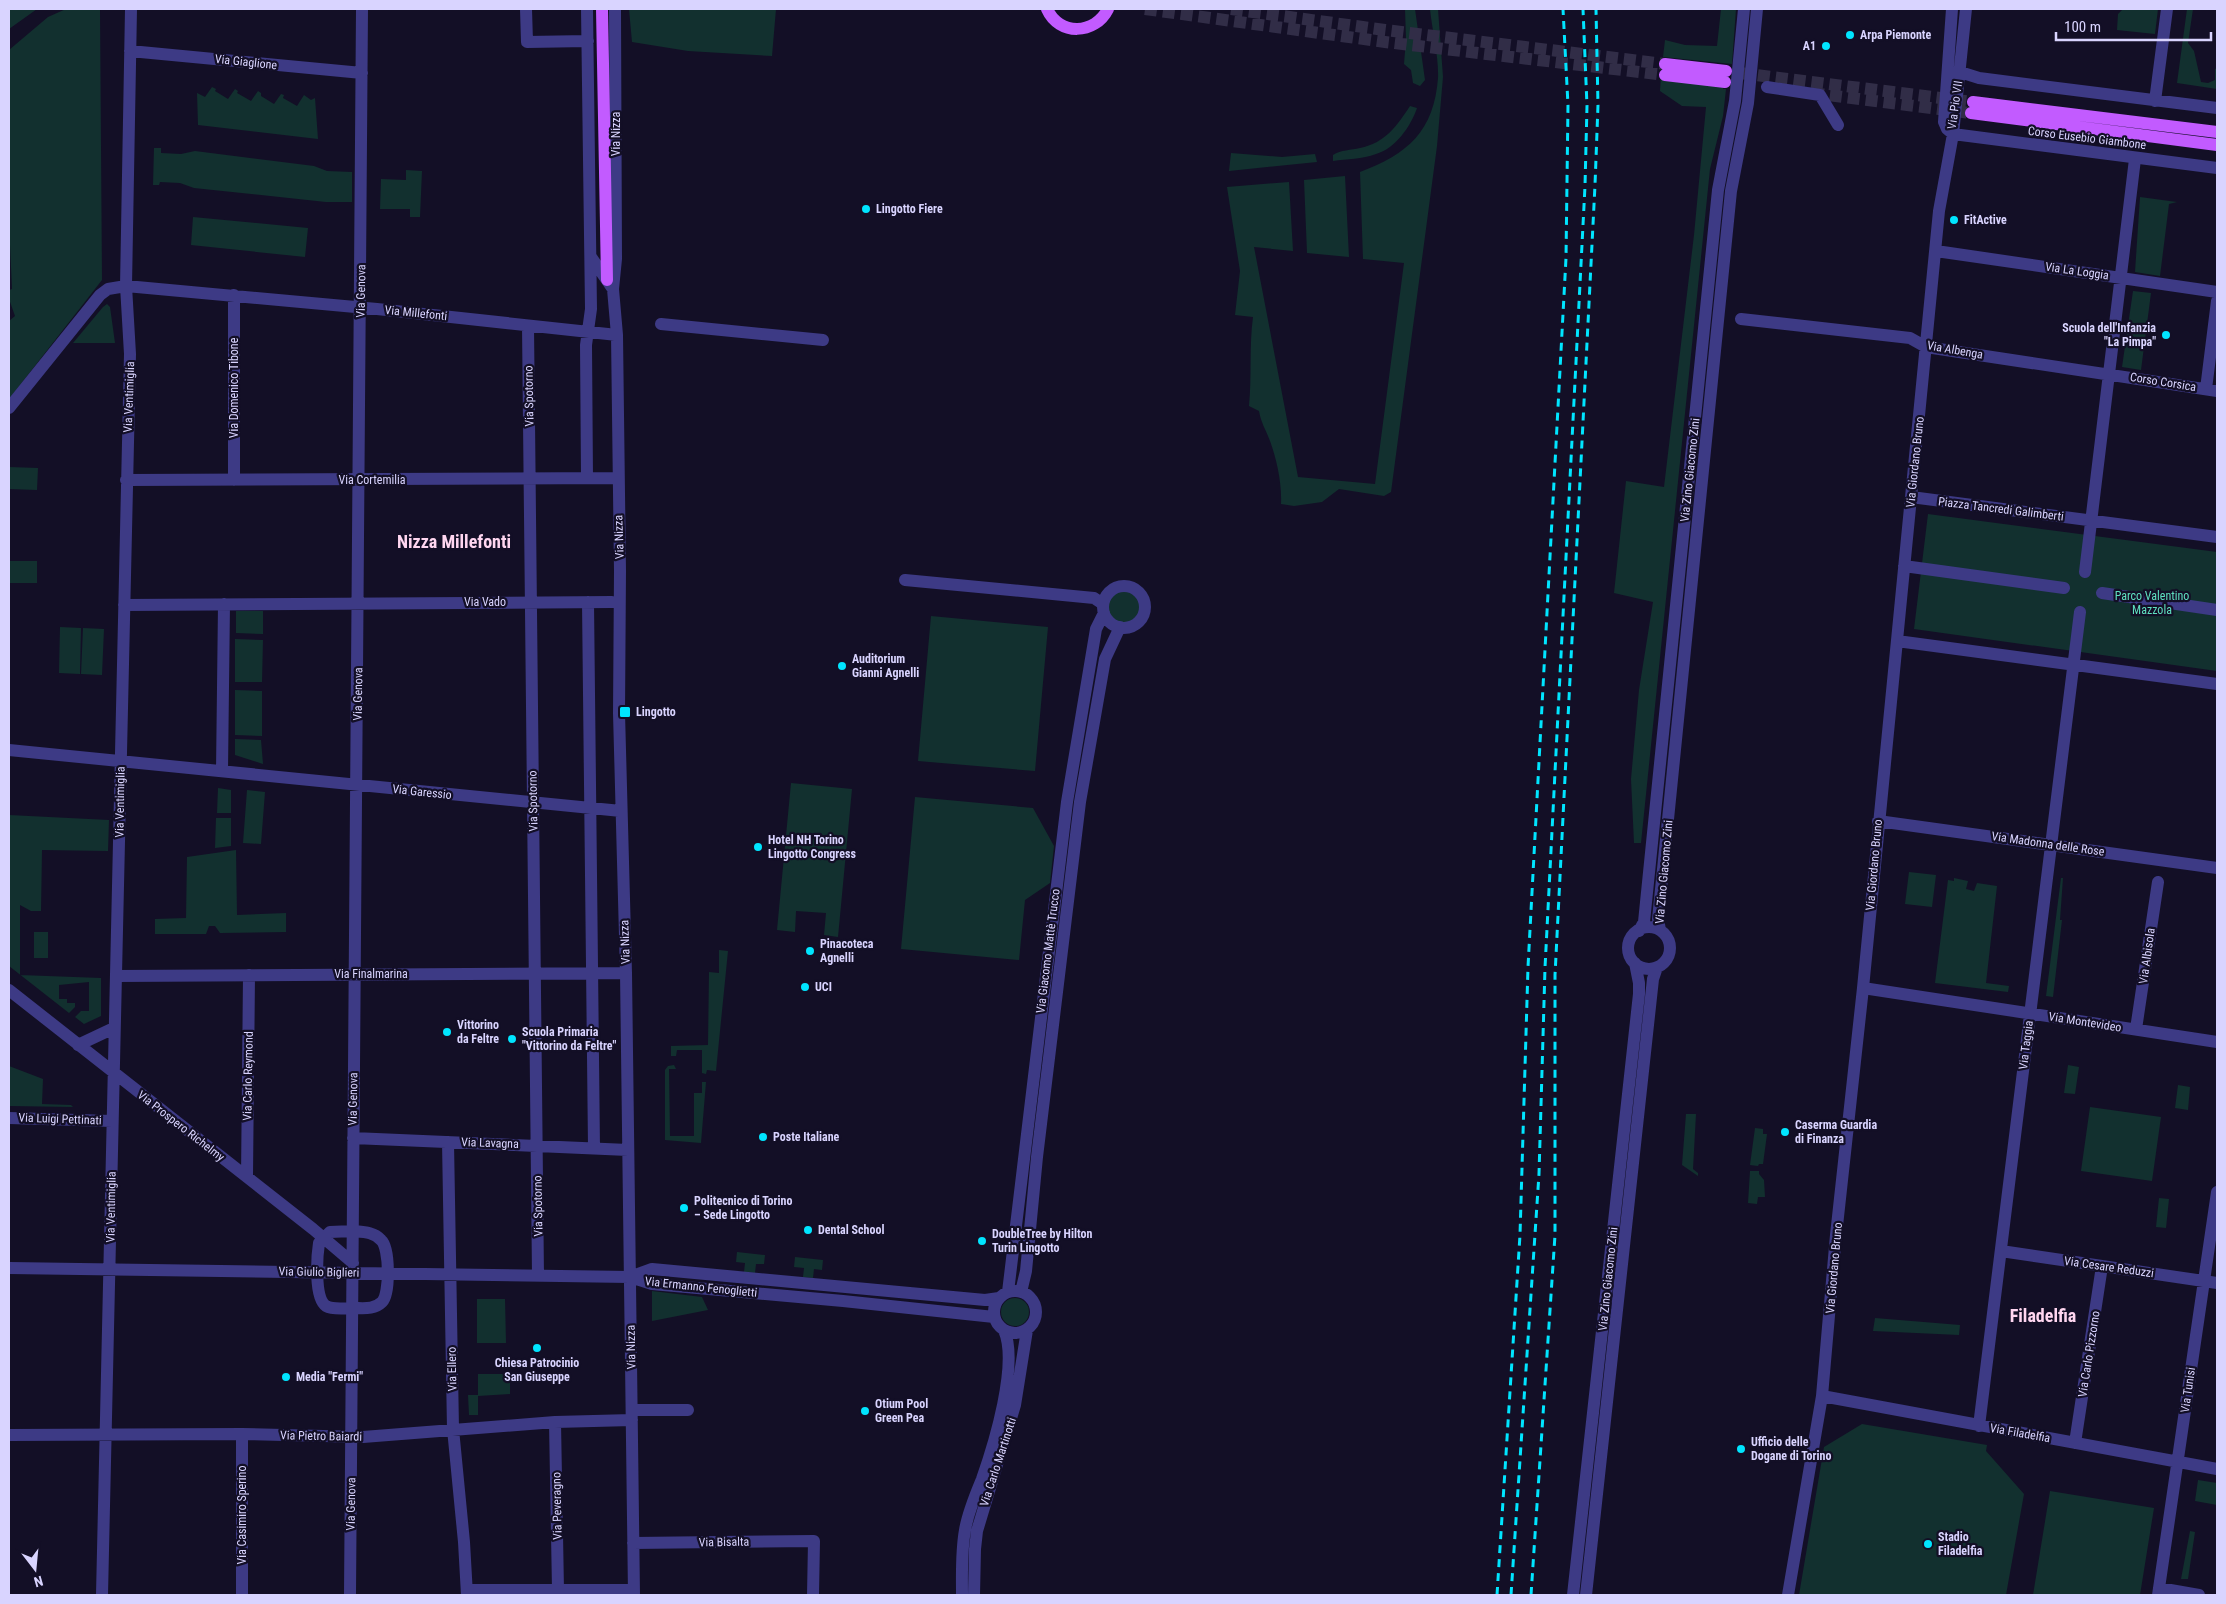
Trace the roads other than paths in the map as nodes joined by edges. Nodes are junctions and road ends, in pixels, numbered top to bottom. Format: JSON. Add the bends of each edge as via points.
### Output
{"nodes":[{"id":1,"x":131,"y":9,"type":"edge"},
{"id":2,"x":362,"y":9,"type":"edge"},
{"id":3,"x":526,"y":9,"type":"edge"},
{"id":4,"x":587,"y":9,"type":"edge"},
{"id":5,"x":602,"y":9,"type":"edge"},
{"id":6,"x":615,"y":9,"type":"edge"},
{"id":7,"x":1047,"y":9,"type":"edge"},
{"id":8,"x":1108,"y":9,"type":"edge"},
{"id":9,"x":1744,"y":9,"type":"edge"},
{"id":10,"x":1758,"y":9,"type":"edge"},
{"id":11,"x":1952,"y":9,"type":"edge"},
{"id":12,"x":1966,"y":9,"type":"edge"},
{"id":13,"x":2167,"y":9,"type":"edge"},
{"id":14,"x":588,"y":42,"type":"junction"},
{"id":15,"x":130,"y":51,"type":"junction"},
{"id":16,"x":1665,"y":69,"type":"tunnel mouth"},
{"id":17,"x":1960,"y":72,"type":"junction"},
{"id":18,"x":362,"y":74,"type":"junction"},
{"id":19,"x":1726,"y":76,"type":"tunnel mouth"},
{"id":20,"x":1767,"y":87,"type":"dead end"},
{"id":21,"x":2155,"y":100,"type":"junction"},
{"id":22,"x":2217,"y":108,"type":"edge"},
{"id":23,"x":1838,"y":125,"type":"dead end"},
{"id":24,"x":2217,"y":132,"type":"edge"},
{"id":25,"x":1953,"y":134,"type":"junction"},
{"id":26,"x":2217,"y":145,"type":"edge"},
{"id":27,"x":2135,"y":158,"type":"junction"},
{"id":28,"x":2217,"y":168,"type":"edge"},
{"id":29,"x":1936,"y":250,"type":"junction"},
{"id":30,"x":591,"y":257,"type":"junction"},
{"id":31,"x":2122,"y":278,"type":"junction"},
{"id":32,"x":610,"y":285,"type":"junction"},
{"id":33,"x":126,"y":286,"type":"junction"},
{"id":34,"x":2217,"y":292,"type":"edge"},
{"id":35,"x":234,"y":295,"type":"junction"},
{"id":36,"x":2217,"y":301,"type":"edge"},
{"id":37,"x":360,"y":307,"type":"junction"},
{"id":38,"x":1741,"y":319,"type":"dead end"},
{"id":39,"x":661,"y":324,"type":"dead end"},
{"id":40,"x":528,"y":326,"type":"junction"},
{"id":41,"x":588,"y":332,"type":"junction"},
{"id":42,"x":617,"y":335,"type":"junction"},
{"id":43,"x":823,"y":340,"type":"dead end"},
{"id":44,"x":1926,"y":347,"type":"junction"},
{"id":45,"x":2110,"y":374,"type":"junction"},
{"id":46,"x":2212,"y":390,"type":"edge"},
{"id":47,"x":9,"y":408,"type":"edge"},
{"id":48,"x":587,"y":478,"type":"junction"},
{"id":49,"x":617,"y":478,"type":"junction"},
{"id":50,"x":530,"y":479,"type":"junction"},
{"id":51,"x":126,"y":480,"type":"junction"},
{"id":52,"x":234,"y":480,"type":"junction"},
{"id":53,"x":359,"y":480,"type":"junction"},
{"id":54,"x":1911,"y":497,"type":"junction"},
{"id":55,"x":2091,"y":520,"type":"junction"},
{"id":56,"x":2217,"y":537,"type":"edge"},
{"id":57,"x":1904,"y":566,"type":"junction"},
{"id":58,"x":2085,"y":572,"type":"dead end"},
{"id":59,"x":905,"y":580,"type":"dead end"},
{"id":60,"x":2064,"y":588,"type":"dead end"},
{"id":61,"x":2102,"y":593,"type":"dead end"},
{"id":62,"x":531,"y":602,"type":"junction"},
{"id":63,"x":588,"y":602,"type":"junction"},
{"id":64,"x":612,"y":602,"type":"dead end"},
{"id":65,"x":359,"y":603,"type":"junction"},
{"id":66,"x":224,"y":604,"type":"junction"},
{"id":67,"x":124,"y":605,"type":"junction"},
{"id":68,"x":1104,"y":608,"type":"junction"},
{"id":69,"x":2217,"y":610,"type":"edge"},
{"id":70,"x":2080,"y":612,"type":"dead end"},
{"id":71,"x":1120,"y":627,"type":"junction"},
{"id":72,"x":1897,"y":641,"type":"junction"},
{"id":73,"x":2074,"y":664,"type":"junction"},
{"id":74,"x":2217,"y":684,"type":"edge"},
{"id":75,"x":9,"y":750,"type":"edge"},
{"id":76,"x":121,"y":762,"type":"junction"},
{"id":77,"x":222,"y":771,"type":"junction"},
{"id":78,"x":356,"y":785,"type":"junction"},
{"id":79,"x":533,"y":803,"type":"junction"},
{"id":80,"x":591,"y":809,"type":"junction"},
{"id":81,"x":621,"y":811,"type":"junction"},
{"id":82,"x":1878,"y":821,"type":"junction"},
{"id":83,"x":2051,"y":845,"type":"junction"},
{"id":84,"x":2217,"y":868,"type":"edge"},
{"id":85,"x":2158,"y":882,"type":"dead end"},
{"id":86,"x":1660,"y":930,"type":"junction"},
{"id":87,"x":1638,"y":931,"type":"junction"},
{"id":88,"x":1635,"y":963,"type":"junction"},
{"id":89,"x":1657,"y":967,"type":"junction"},
{"id":90,"x":591,"y":973,"type":"junction"},
{"id":91,"x":626,"y":973,"type":"junction"},
{"id":92,"x":355,"y":974,"type":"junction"},
{"id":93,"x":534,"y":974,"type":"junction"},
{"id":94,"x":249,"y":975,"type":"junction"},
{"id":95,"x":116,"y":976,"type":"junction"},
{"id":96,"x":1863,"y":988,"type":"junction"},
{"id":97,"x":9,"y":990,"type":"edge"},
{"id":98,"x":2030,"y":1014,"type":"junction"},
{"id":99,"x":114,"y":1028,"type":"junction"},
{"id":100,"x":2136,"y":1029,"type":"junction"},
{"id":101,"x":2217,"y":1042,"type":"edge"},
{"id":102,"x":78,"y":1045,"type":"junction"},
{"id":103,"x":113,"y":1073,"type":"junction"},
{"id":104,"x":9,"y":1118,"type":"edge"},
{"id":105,"x":112,"y":1121,"type":"junction"},
{"id":106,"x":353,"y":1138,"type":"junction"},
{"id":107,"x":448,"y":1142,"type":"junction"},
{"id":108,"x":537,"y":1145,"type":"junction"},
{"id":109,"x":594,"y":1148,"type":"junction"},
{"id":110,"x":628,"y":1150,"type":"junction"},
{"id":111,"x":247,"y":1177,"type":"junction"},
{"id":112,"x":2217,"y":1192,"type":"edge"},
{"id":113,"x":353,"y":1231,"type":"junction"},
{"id":114,"x":323,"y":1237,"type":"junction"},
{"id":115,"x":2000,"y":1251,"type":"junction"},
{"id":116,"x":2102,"y":1266,"type":"junction"},
{"id":117,"x":353,"y":1267,"type":"junction"},
{"id":118,"x":9,"y":1268,"type":"edge"},
{"id":119,"x":110,"y":1269,"type":"junction"},
{"id":120,"x":318,"y":1272,"type":"junction"},
{"id":121,"x":387,"y":1273,"type":"junction"},
{"id":122,"x":451,"y":1274,"type":"junction"},
{"id":123,"x":538,"y":1276,"type":"junction"},
{"id":124,"x":630,"y":1277,"type":"junction"},
{"id":125,"x":2204,"y":1281,"type":"junction"},
{"id":126,"x":2217,"y":1283,"type":"edge"},
{"id":127,"x":1021,"y":1292,"type":"junction"},
{"id":128,"x":1004,"y":1295,"type":"junction"},
{"id":129,"x":353,"y":1308,"type":"junction"},
{"id":130,"x":994,"y":1317,"type":"junction"},
{"id":131,"x":1004,"y":1330,"type":"junction"},
{"id":132,"x":1027,"y":1330,"type":"junction"},
{"id":133,"x":1822,"y":1396,"type":"junction"},
{"id":134,"x":688,"y":1410,"type":"dead end"},
{"id":135,"x":632,"y":1415,"type":"junction"},
{"id":136,"x":555,"y":1422,"type":"junction"},
{"id":137,"x":1979,"y":1426,"type":"junction"},
{"id":138,"x":453,"y":1429,"type":"junction"},
{"id":139,"x":105,"y":1434,"type":"junction"},
{"id":140,"x":242,"y":1434,"type":"junction"},
{"id":141,"x":9,"y":1435,"type":"edge"},
{"id":142,"x":351,"y":1437,"type":"junction"},
{"id":143,"x":2075,"y":1443,"type":"junction"},
{"id":144,"x":2177,"y":1462,"type":"junction"},
{"id":145,"x":2217,"y":1469,"type":"edge"},
{"id":146,"x":634,"y":1544,"type":"junction"},
{"id":147,"x":558,"y":1590,"type":"junction"},
{"id":148,"x":467,"y":1592,"type":"edge"},
{"id":149,"x":634,"y":1592,"type":"edge"},
{"id":150,"x":2158,"y":1592,"type":"edge"},
{"id":151,"x":102,"y":1595,"type":"edge"},
{"id":152,"x":242,"y":1595,"type":"edge"},
{"id":153,"x":350,"y":1595,"type":"edge"},
{"id":154,"x":813,"y":1595,"type":"edge"},
{"id":155,"x":962,"y":1595,"type":"edge"},
{"id":156,"x":974,"y":1595,"type":"edge"},
{"id":157,"x":1573,"y":1595,"type":"edge"},
{"id":158,"x":1586,"y":1595,"type":"edge"},
{"id":159,"x":1788,"y":1595,"type":"edge"},
{"id":160,"x":2199,"y":1595,"type":"edge"}],
"edges":[{"from":1,"to":15,"type":"street","name":"Via Ventimiglia"},
{"from":2,"to":18,"type":"street","name":"Via Genova"},
{"from":3,"to":14,"type":"street","via":[[527,42]]},
{"from":4,"to":14,"type":"street"},
{"from":5,"to":32,"type":"main road"},
{"from":6,"to":32,"type":"street","name":"Via Nizza","via":[[616,259]]},
{"from":7,"to":8,"type":"main road","via":[[1056,21],[1072,29],[1096,24]]},
{"from":9,"to":87,"type":"street","name":"Via Zino Giacomo Zini","via":[[1735,101],[1718,190],[1644,922]]},
{"from":10,"to":86,"type":"street","name":"Via Zino Giacomo Zini","via":[[1748,103],[1729,211],[1658,919]]},
{"from":11,"to":25,"type":"street","name":"Via Pio VII","via":[[1944,122]]},
{"from":12,"to":17,"type":"street","name":"Via Pio VII"},
{"from":13,"to":21,"type":"street"},
{"from":14,"to":30,"type":"street"},
{"from":15,"to":18,"type":"street","name":"Via Giaglione"},
{"from":15,"to":33,"type":"street","name":"Via Ventimiglia"},
{"from":16,"to":19,"type":"main road"},
{"from":17,"to":21,"type":"street","via":[[1979,78]]},
{"from":17,"to":25,"type":"street","name":"Via Pio VII"},
{"from":18,"to":37,"type":"street","name":"Via Genova"},
{"from":20,"to":23,"type":"street","via":[[1820,95]]},
{"from":21,"to":22,"type":"street"},
{"from":24,"to":26,"type":"main road","name":"Corso Eusebio Giambone","via":[[1972,108]]},
{"from":25,"to":27,"type":"street","name":"Corso Eusebio Giambone"},
{"from":25,"to":29,"type":"street","name":"Via Giordano Bruno","via":[[1939,210]]},
{"from":27,"to":28,"type":"street","name":"Corso Eusebio Giambone"},
{"from":27,"to":31,"type":"street"},
{"from":29,"to":31,"type":"street","name":"Via La Loggia"},
{"from":29,"to":44,"type":"street","name":"Via Giordano Bruno"},
{"from":30,"to":32,"type":"street","name":"Via Nizza"},
{"from":30,"to":41,"type":"street"},
{"from":31,"to":34,"type":"street","name":"Via La Loggia"},
{"from":31,"to":45,"type":"street"},
{"from":32,"to":42,"type":"street","name":"Via Nizza"},
{"from":33,"to":35,"type":"street","name":"Via Millefonti"},
{"from":33,"to":47,"type":"street","name":"Via Millefonti","via":[[108,289]]},
{"from":33,"to":51,"type":"street","name":"Via Ventimiglia","via":[[130,354]]},
{"from":35,"to":37,"type":"street","name":"Via Millefonti"},
{"from":35,"to":52,"type":"street","name":"Via Domenico Tibone"},
{"from":36,"to":46,"type":"street"},
{"from":37,"to":40,"type":"street","name":"Via Millefonti"},
{"from":37,"to":53,"type":"street","name":"Via Genova"},
{"from":38,"to":44,"type":"street","name":"Via Albenga","via":[[1910,338]]},
{"from":39,"to":43,"type":"street"},
{"from":40,"to":41,"type":"street","name":"Via Millefonti"},
{"from":40,"to":50,"type":"street","name":"Via Spotorno"},
{"from":41,"to":42,"type":"street","name":"Via Millefonti"},
{"from":41,"to":48,"type":"street"},
{"from":42,"to":49,"type":"street","name":"Via Nizza"},
{"from":44,"to":45,"type":"street","name":"Via Albenga"},
{"from":44,"to":54,"type":"street","name":"Via Giordano Bruno"},
{"from":45,"to":46,"type":"street","name":"Corso Corsica"},
{"from":45,"to":55,"type":"street"},
{"from":48,"to":49,"type":"street","name":"Via Cortemilia"},
{"from":48,"to":50,"type":"street","name":"Via Cortemilia"},
{"from":49,"to":81,"type":"street","name":"Via Nizza"},
{"from":50,"to":53,"type":"street","name":"Via Cortemilia"},
{"from":50,"to":62,"type":"street","name":"Via Spotorno"},
{"from":51,"to":52,"type":"street","name":"Via Cortemilia"},
{"from":51,"to":67,"type":"street","name":"Via Ventimiglia"},
{"from":52,"to":53,"type":"street","name":"Via Cortemilia"},
{"from":53,"to":65,"type":"street","name":"Via Genova"},
{"from":54,"to":55,"type":"street","name":"Piazza Tancredi Galimberti"},
{"from":54,"to":57,"type":"street","name":"Via Giordano Bruno"},
{"from":55,"to":56,"type":"street","name":"Piazza Tancredi Galimberti"},
{"from":55,"to":58,"type":"street"},
{"from":57,"to":60,"type":"street"},
{"from":57,"to":72,"type":"street","name":"Via Giordano Bruno"},
{"from":59,"to":68,"type":"street","via":[[1094,598]]},
{"from":61,"to":69,"type":"street"},
{"from":62,"to":63,"type":"street","name":"Via Vado"},
{"from":62,"to":65,"type":"street","name":"Via Vado"},
{"from":62,"to":79,"type":"street","name":"Via Spotorno"},
{"from":63,"to":64,"type":"street","name":"Via Vado"},
{"from":63,"to":80,"type":"street"},
{"from":65,"to":66,"type":"street"},
{"from":65,"to":78,"type":"street","name":"Via Genova"},
{"from":66,"to":67,"type":"street"},
{"from":66,"to":77,"type":"street"},
{"from":67,"to":76,"type":"street","name":"Via Ventimiglia"},
{"from":68,"to":71,"type":"street","via":[[1110,622]]},
{"from":68,"to":71,"type":"street","via":[[1111,590],[1122,586],[1135,589],[1142,596],[1145,605],[1142,617],[1135,625]]},
{"from":68,"to":128,"type":"street","name":"Via Giacomo Mattè Trucco","via":[[1096,629],[1067,802]]},
{"from":70,"to":73,"type":"street"},
{"from":71,"to":127,"type":"street","name":"Via Giacomo Mattè Trucco","via":[[1104,659],[1080,802]]},
{"from":72,"to":73,"type":"street"},
{"from":72,"to":82,"type":"street","name":"Via Giordano Bruno"},
{"from":73,"to":74,"type":"street"},
{"from":73,"to":83,"type":"street","name":"Via Taggia"},
{"from":75,"to":76,"type":"street","name":"Via Garessio"},
{"from":76,"to":77,"type":"street","name":"Via Garessio"},
{"from":76,"to":95,"type":"street","name":"Via Ventimiglia"},
{"from":77,"to":78,"type":"street","name":"Via Garessio"},
{"from":78,"to":79,"type":"street","name":"Via Garessio"},
{"from":78,"to":92,"type":"street","name":"Via Genova"},
{"from":79,"to":80,"type":"street","name":"Via Garessio"},
{"from":79,"to":93,"type":"street","name":"Via Spotorno"},
{"from":80,"to":81,"type":"street","name":"Via Garessio"},
{"from":80,"to":90,"type":"street"},
{"from":81,"to":91,"type":"street","name":"Via Nizza"},
{"from":82,"to":83,"type":"street","name":"Via Madonna delle Rose"},
{"from":82,"to":96,"type":"street","name":"Via Giordano Bruno"},
{"from":83,"to":84,"type":"street","name":"Via Madonna delle Rose"},
{"from":83,"to":98,"type":"street","name":"Via Taggia"},
{"from":85,"to":100,"type":"street","name":"Via Albisola"},
{"from":86,"to":87,"type":"street","via":[[1647,928]]},
{"from":86,"to":89,"type":"street","via":[[1668,938],[1670,950],[1666,960]]},
{"from":87,"to":88,"type":"street","via":[[1629,946]]},
{"from":88,"to":89,"type":"street","via":[[1645,968]]},
{"from":88,"to":157,"type":"street","name":"Via Zino Giacomo Zini","via":[[1639,994]]},
{"from":89,"to":158,"type":"street","name":"Via Zino Giacomo Zini","via":[[1653,979]]},
{"from":90,"to":91,"type":"street","name":"Via Finalmarina"},
{"from":90,"to":93,"type":"street","name":"Via Finalmarina"},
{"from":90,"to":109,"type":"street"},
{"from":91,"to":110,"type":"street","name":"Via Nizza"},
{"from":92,"to":93,"type":"street","name":"Via Finalmarina"},
{"from":92,"to":94,"type":"street","name":"Via Finalmarina"},
{"from":92,"to":106,"type":"street","name":"Via Genova"},
{"from":93,"to":108,"type":"street","name":"Via Spotorno"},
{"from":94,"to":95,"type":"street","name":"Via Finalmarina"},
{"from":94,"to":111,"type":"street","name":"Via Carlo Reymond"},
{"from":95,"to":99,"type":"street","name":"Via Ventimiglia"},
{"from":96,"to":98,"type":"street","name":"Via Montevideo"},
{"from":96,"to":133,"type":"street","name":"Via Giordano Bruno"},
{"from":97,"to":102,"type":"street","name":"Via Prospero Richelmy"},
{"from":98,"to":100,"type":"street","name":"Via Montevideo"},
{"from":98,"to":115,"type":"street","name":"Via Taggia"},
{"from":99,"to":102,"type":"street"},
{"from":99,"to":103,"type":"street","name":"Via Ventimiglia"},
{"from":100,"to":101,"type":"street","name":"Via Montevideo"},
{"from":102,"to":103,"type":"street","name":"Via Prospero Richelmy"},
{"from":103,"to":105,"type":"street","name":"Via Ventimiglia"},
{"from":103,"to":111,"type":"street","name":"Via Prospero Richelmy"},
{"from":104,"to":105,"type":"street","name":"Via Luigi Pettinati"},
{"from":105,"to":119,"type":"street","name":"Via Ventimiglia"},
{"from":106,"to":107,"type":"street","name":"Via Lavagna"},
{"from":106,"to":113,"type":"street","name":"Via Genova"},
{"from":107,"to":108,"type":"street","name":"Via Lavagna"},
{"from":107,"to":122,"type":"street","name":"Via Ellero"},
{"from":108,"to":109,"type":"street","name":"Via Lavagna"},
{"from":108,"to":123,"type":"street","name":"Via Spotorno"},
{"from":109,"to":110,"type":"street","name":"Via Lavagna"},
{"from":110,"to":124,"type":"street","name":"Via Nizza"},
{"from":111,"to":114,"type":"street","name":"Via Prospero Richelmy"},
{"from":112,"to":125,"type":"street","name":"Via Tunisi"},
{"from":113,"to":114,"type":"street","via":[[334,1231]]},
{"from":113,"to":117,"type":"street","name":"Via Genova"},
{"from":113,"to":121,"type":"street","via":[[369,1233],[383,1242]]},
{"from":114,"to":117,"type":"street","name":"Via Prospero Richelmy"},
{"from":114,"to":120,"type":"street","via":[[319,1245]]},
{"from":115,"to":116,"type":"street","name":"Via Cesare Reduzzi"},
{"from":115,"to":137,"type":"street","name":"Via Taggia"},
{"from":116,"to":125,"type":"street","name":"Via Cesare Reduzzi"},
{"from":116,"to":143,"type":"street","name":"Via Carlo Pizzorno"},
{"from":117,"to":120,"type":"street","name":"Via Giulio Biglieri"},
{"from":117,"to":121,"type":"street","name":"Via Giulio Biglieri"},
{"from":117,"to":129,"type":"street","name":"Via Genova"},
{"from":118,"to":119,"type":"street","name":"Via Giulio Biglieri"},
{"from":119,"to":120,"type":"street","name":"Via Giulio Biglieri"},
{"from":119,"to":139,"type":"street","name":"Via Ventimiglia"},
{"from":120,"to":129,"type":"street","via":[[319,1295],[323,1303],[331,1307]]},
{"from":121,"to":122,"type":"street","name":"Via Giulio Biglieri"},
{"from":121,"to":129,"type":"street","via":[[382,1303],[370,1308]]},
{"from":122,"to":123,"type":"street","name":"Via Giulio Biglieri"},
{"from":122,"to":138,"type":"street","name":"Via Ellero"},
{"from":123,"to":124,"type":"street","name":"Via Giulio Biglieri"},
{"from":124,"to":128,"type":"street","name":"Via Ermanno Fenoglietti","via":[[652,1269],[984,1300]]},
{"from":124,"to":130,"type":"street","name":"Via Ermanno Fenoglietti","via":[[652,1284]]},
{"from":124,"to":135,"type":"street","name":"Via Nizza"},
{"from":125,"to":126,"type":"street","name":"Via Cesare Reduzzi"},
{"from":125,"to":144,"type":"street","name":"Via Tunisi"},
{"from":127,"to":128,"type":"street"},
{"from":127,"to":132,"type":"street","via":[[1036,1308],[1035,1319]]},
{"from":128,"to":130,"type":"street","via":[[995,1304]]},
{"from":129,"to":142,"type":"street","name":"Via Genova"},
{"from":130,"to":131,"type":"street"},
{"from":131,"to":132,"type":"street","via":[[1016,1334]]},
{"from":131,"to":155,"type":"street","name":"Via Carlo Martinotti","via":[[1009,1350],[1003,1402],[965,1529]]},
{"from":132,"to":156,"type":"street","name":"Via Carlo Martinotti","via":[[1016,1405],[977,1531]]},
{"from":133,"to":137,"type":"street","name":"Via Filadelfia"},
{"from":133,"to":159,"type":"street","name":"Via Giordano Bruno"},
{"from":134,"to":135,"type":"street","name":"Via Pietro Baiardi"},
{"from":135,"to":136,"type":"street","name":"Via Pietro Baiardi"},
{"from":135,"to":146,"type":"street","name":"Via Nizza"},
{"from":136,"to":138,"type":"street","name":"Via Pietro Baiardi"},
{"from":136,"to":147,"type":"street","name":"Via Peveragno"},
{"from":137,"to":143,"type":"street","name":"Via Filadelfia"},
{"from":138,"to":142,"type":"street","name":"Via Pietro Baiardi"},
{"from":138,"to":148,"type":"street","name":"Via Ellero"},
{"from":139,"to":140,"type":"street","name":"Via Pietro Baiardi"},
{"from":139,"to":141,"type":"street","name":"Via Pietro Baiardi"},
{"from":139,"to":151,"type":"street","name":"Via Ventimiglia"},
{"from":140,"to":142,"type":"street","name":"Via Pietro Baiardi"},
{"from":140,"to":152,"type":"street","name":"Via Casimiro Sperino"},
{"from":142,"to":153,"type":"street","name":"Via Genova"},
{"from":143,"to":144,"type":"street","name":"Via Filadelfia"},
{"from":144,"to":145,"type":"street","name":"Via Filadelfia"},
{"from":144,"to":150,"type":"street","name":"Via Tunisi"},
{"from":146,"to":149,"type":"street","name":"Via Nizza"},
{"from":146,"to":154,"type":"street","name":"Via Bisalta","via":[[814,1541]]},
{"from":147,"to":148,"type":"street"},
{"from":147,"to":149,"type":"street"},
{"from":150,"to":160,"type":"street","name":"Via Tunisi"}]}
